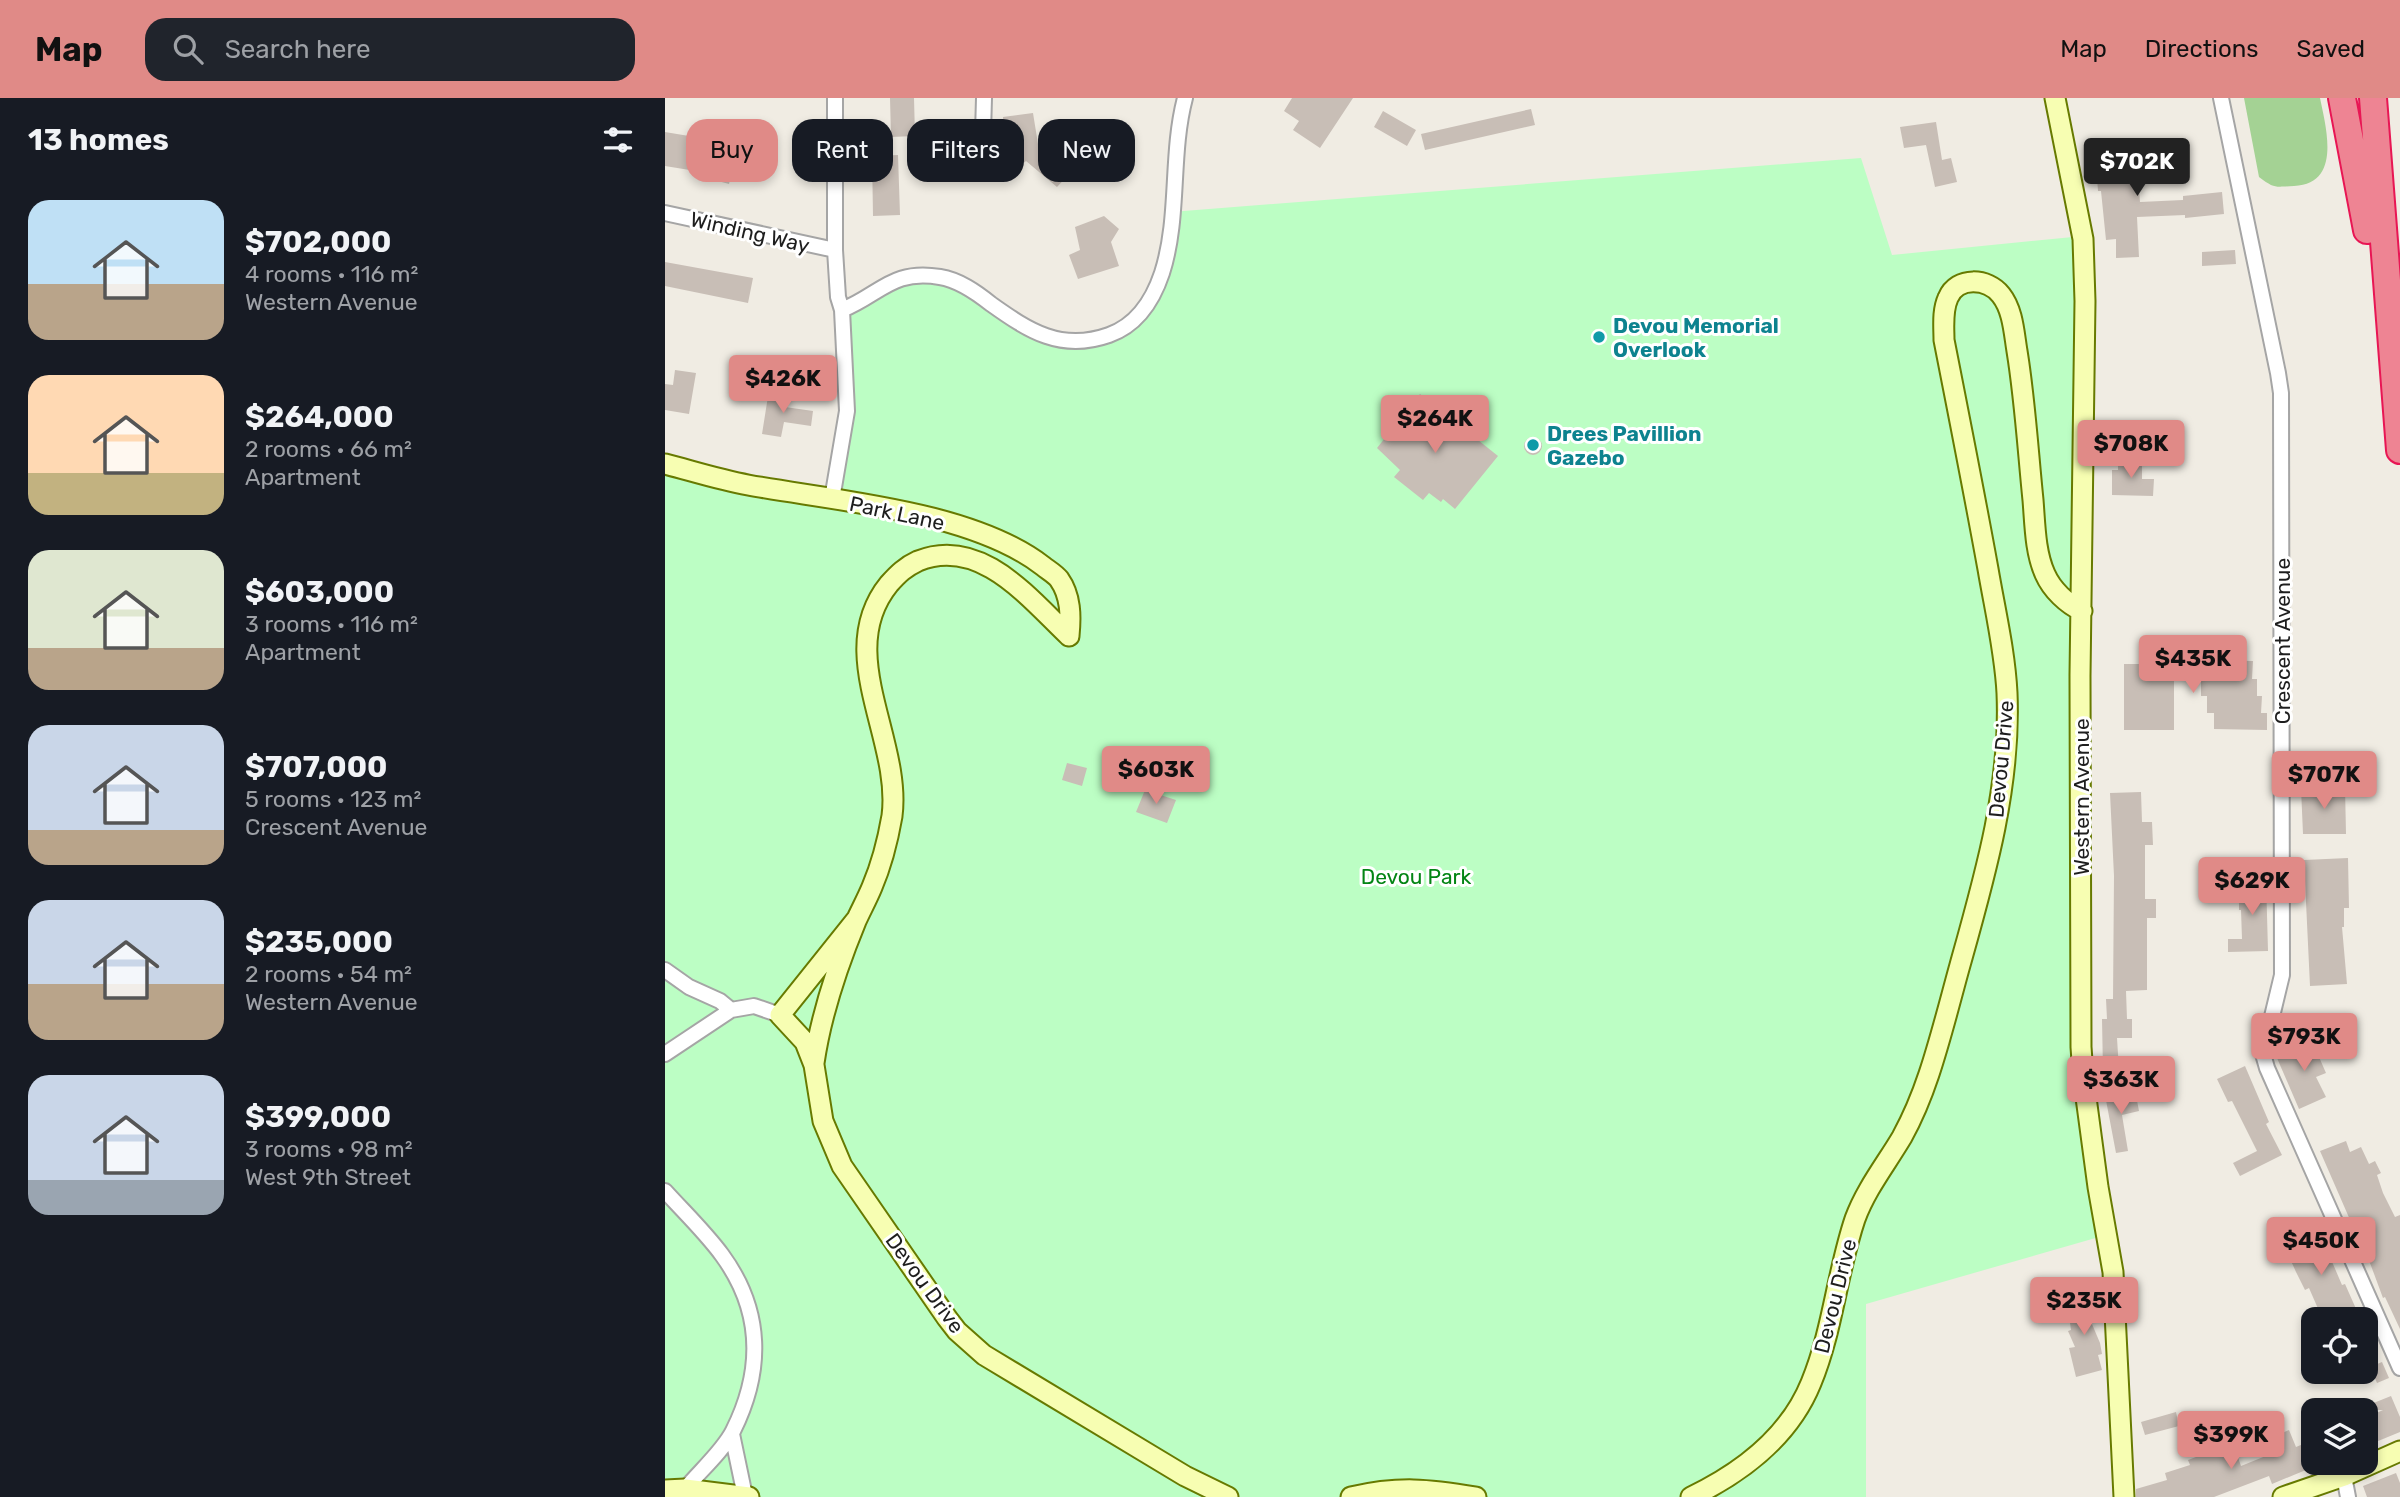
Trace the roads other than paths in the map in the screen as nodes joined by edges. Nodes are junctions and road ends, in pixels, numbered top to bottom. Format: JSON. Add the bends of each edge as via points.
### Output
{"nodes":[{"id":1,"x":835,"y":98,"type":"edge"},
{"id":2,"x":984,"y":98,"type":"edge"},
{"id":3,"x":1185,"y":98,"type":"edge"},
{"id":4,"x":2055,"y":98,"type":"edge"},
{"id":5,"x":2221,"y":98,"type":"edge"},
{"id":6,"x":2342,"y":98,"type":"edge"},
{"id":7,"x":2373,"y":98,"type":"edge"},
{"id":8,"x":983,"y":119,"type":"edge"},
{"id":9,"x":665,"y":213,"type":"edge"},
{"id":10,"x":835,"y":250,"type":"junction"},
{"id":11,"x":842,"y":310,"type":"junction"},
{"id":12,"x":2393,"y":376,"type":"junction"},
{"id":13,"x":2400,"y":450,"type":"edge"},
{"id":14,"x":665,"y":464,"type":"edge"},
{"id":15,"x":832,"y":499,"type":"junction"},
{"id":16,"x":2082,"y":611,"type":"junction"},
{"id":17,"x":1069,"y":635,"type":"joint"},
{"id":18,"x":856,"y":920,"type":"junction"},
{"id":19,"x":665,"y":970,"type":"edge"},
{"id":20,"x":730,"y":1010,"type":"junction"},
{"id":21,"x":780,"y":1015,"type":"junction"},
{"id":22,"x":665,"y":1054,"type":"edge"},
{"id":23,"x":814,"y":1065,"type":"junction"},
{"id":24,"x":665,"y":1191,"type":"edge"},
{"id":25,"x":2400,"y":1368,"type":"edge"},
{"id":26,"x":732,"y":1434,"type":"junction"},
{"id":27,"x":2400,"y":1451,"type":"edge"},
{"id":28,"x":2344,"y":1476,"type":"junction"},
{"id":29,"x":675,"y":1490,"type":"edge"},
{"id":30,"x":747,"y":1497,"type":"edge"},
{"id":31,"x":1228,"y":1497,"type":"edge"},
{"id":32,"x":1351,"y":1497,"type":"edge"},
{"id":33,"x":1476,"y":1497,"type":"edge"},
{"id":34,"x":1692,"y":1497,"type":"edge"},
{"id":35,"x":2124,"y":1497,"type":"edge"},
{"id":36,"x":2283,"y":1497,"type":"edge"},
{"id":37,"x":2348,"y":1497,"type":"edge"}],
"edges":[{"from":1,"to":10,"type":"street"},
{"from":2,"to":8,"type":"street"},
{"from":3,"to":11,"type":"street","via":[[1162,274],[1143,312],[1115,333],[1093,341],[1061,341],[1038,333],[972,289],[939,276],[895,279]]},
{"from":4,"to":16,"type":"street","name":"Western Avenue","via":[[2083,239]]},
{"from":5,"to":25,"type":"street","name":"Crescent Avenue","via":[[2281,393],[2282,975],[2263,1054]]},
{"from":6,"to":12,"type":"highway"},
{"from":7,"to":12,"type":"highway"},
{"from":9,"to":10,"type":"street","name":"Winding Way"},
{"from":10,"to":11,"type":"street"},
{"from":11,"to":15,"type":"street","via":[[847,411]]},
{"from":12,"to":13,"type":"highway"},
{"from":14,"to":15,"type":"street","name":"Park Lane"},
{"from":15,"to":17,"type":"street","name":"Park Lane","via":[[942,522],[989,535],[1025,552],[1060,581],[1070,610]]},
{"from":16,"to":34,"type":"street","name":"Devou Drive","via":[[2068,604],[2042,566],[2012,318],[2001,294],[1985,283],[1965,282],[1948,297],[1944,340],[1999,626],[2007,692],[2007,739],[1992,847],[1930,1073],[1902,1137],[1857,1214],[1811,1384],[1776,1438],[1748,1464]]},
{"from":16,"to":35,"type":"street","name":"Western Avenue","via":[[2081,1047],[2113,1272]]},
{"from":17,"to":18,"type":"street","name":"Devou Drive","via":[[1001,574],[968,556],[930,556],[899,572],[883,592],[869,631],[867,666],[891,769],[893,806],[873,886]]},
{"from":18,"to":21,"type":"street","name":"Devou Drive"},
{"from":18,"to":23,"type":"street","name":"Devou Drive","via":[[819,1028]]},
{"from":19,"to":20,"type":"street"},
{"from":20,"to":21,"type":"street","via":[[754,1006]]},
{"from":20,"to":22,"type":"street"},
{"from":21,"to":23,"type":"street","name":"Devou Drive","via":[[805,1042]]},
{"from":23,"to":31,"type":"street","name":"Devou Drive","via":[[823,1121],[842,1166],[957,1331],[1005,1369]]},
{"from":24,"to":26,"type":"street","via":[[722,1255],[751,1316],[756,1343],[752,1384]]},
{"from":26,"to":29,"type":"street"},
{"from":26,"to":30,"type":"street"},
{"from":27,"to":28,"type":"street"},
{"from":28,"to":36,"type":"street"},
{"from":28,"to":37,"type":"street"},
{"from":29,"to":30,"type":"street"},
{"from":32,"to":33,"type":"street","via":[[1420,1489]]}]}
